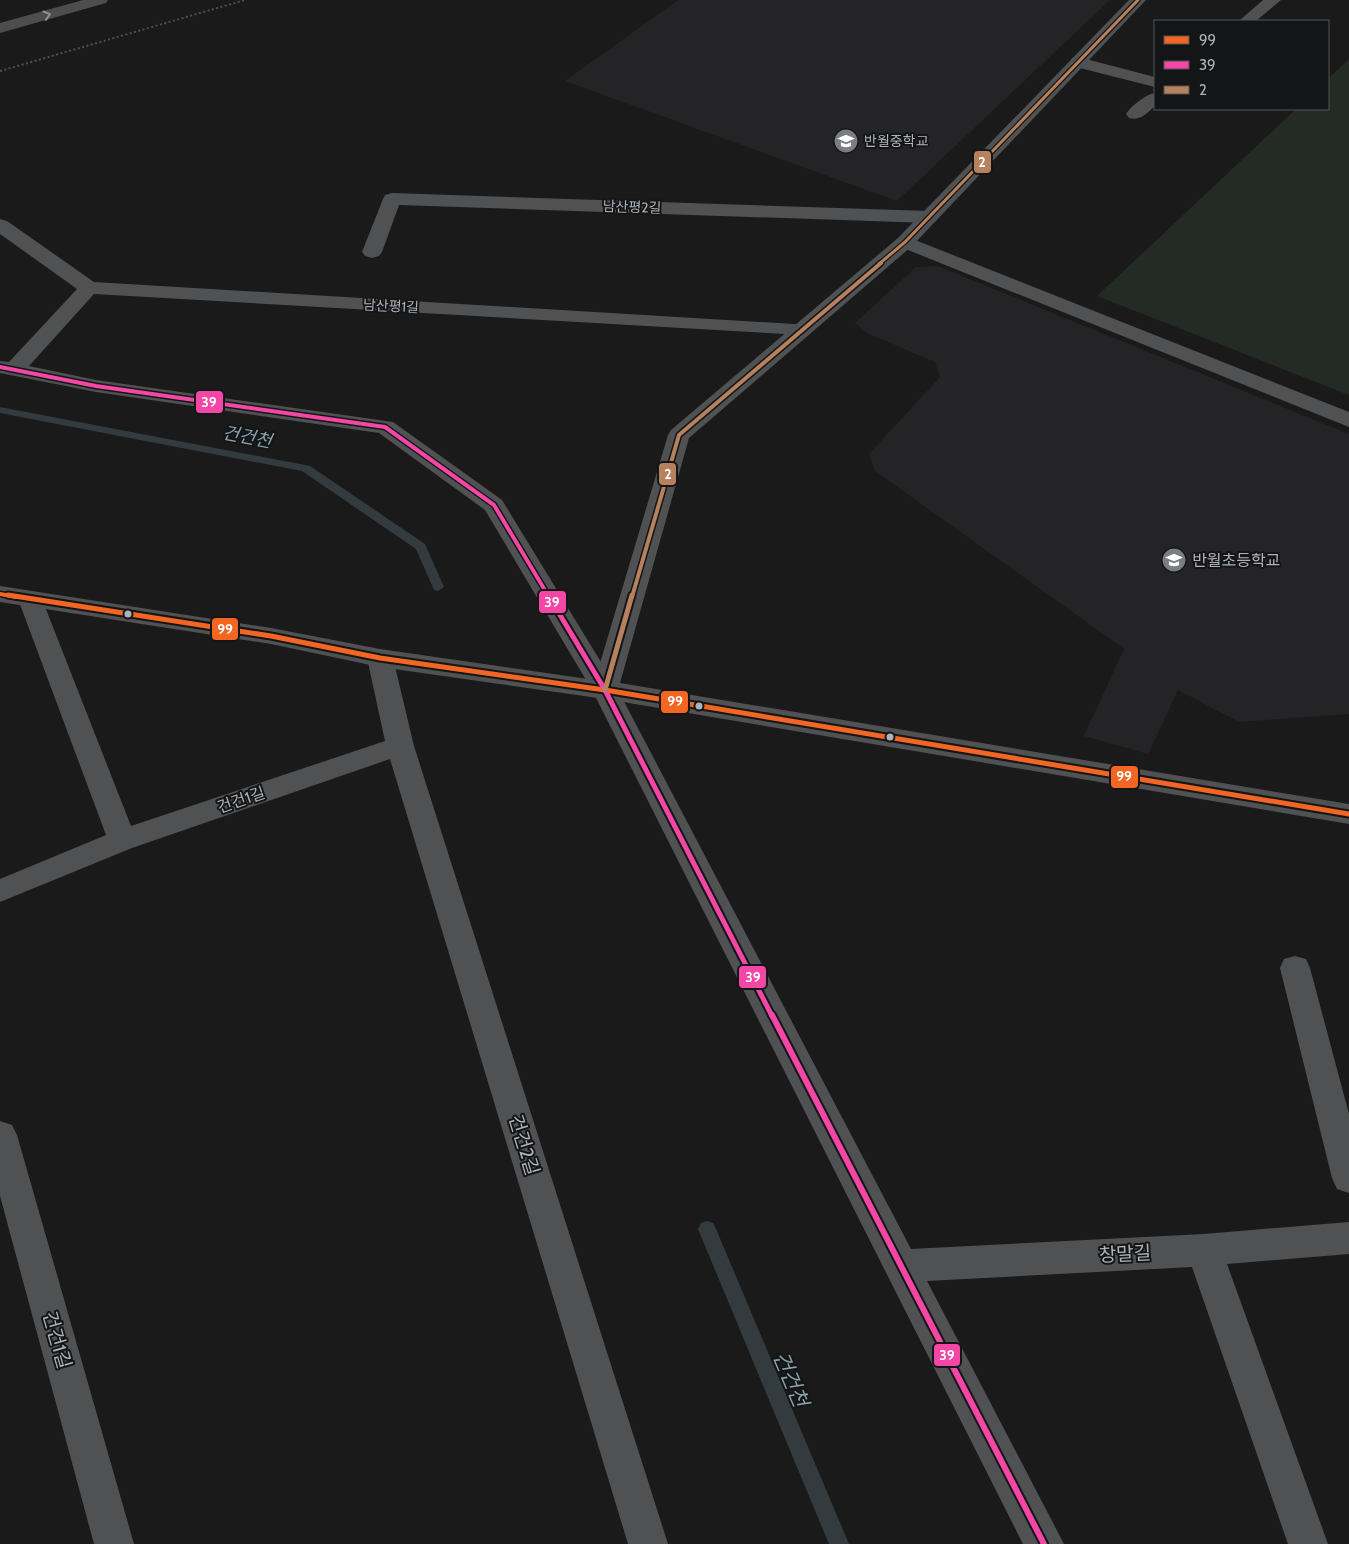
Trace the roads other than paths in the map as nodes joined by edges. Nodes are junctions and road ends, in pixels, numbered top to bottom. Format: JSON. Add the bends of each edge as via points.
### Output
{"nodes":[{"id":1,"x":100,"y":0,"type":"edge"},
{"id":2,"x":1138,"y":0,"type":"edge"},
{"id":3,"x":1273,"y":0,"type":"edge"},
{"id":4,"x":1248,"y":20,"type":"edge"},
{"id":5,"x":0,"y":28,"type":"edge"},
{"id":6,"x":1078,"y":62,"type":"junction"},
{"id":7,"x":1154,"y":82,"type":"edge"},
{"id":8,"x":1154,"y":99,"type":"edge"},
{"id":9,"x":1135,"y":114,"type":"dead end"},
{"id":10,"x":929,"y":217,"type":"junction"},
{"id":11,"x":0,"y":225,"type":"edge"},
{"id":12,"x":905,"y":242,"type":"junction"},
{"id":13,"x":372,"y":252,"type":"dead end"},
{"id":14,"x":89,"y":288,"type":"junction"},
{"id":15,"x":803,"y":330,"type":"junction"},
{"id":16,"x":7,"y":369,"type":"edge"},
{"id":17,"x":1349,"y":420,"type":"edge"},
{"id":18,"x":0,"y":594,"type":"edge"},
{"id":19,"x":30,"y":599,"type":"junction"},
{"id":20,"x":380,"y":658,"type":"junction"},
{"id":21,"x":605,"y":690,"type":"junction"},
{"id":22,"x":400,"y":746,"type":"junction"},
{"id":23,"x":1349,"y":814,"type":"edge"},
{"id":24,"x":122,"y":840,"type":"junction"},
{"id":25,"x":0,"y":891,"type":"edge"},
{"id":26,"x":1296,"y":968,"type":"dead end"},
{"id":27,"x":0,"y":1135,"type":"edge"},
{"id":28,"x":1349,"y":1178,"type":"edge"},
{"id":29,"x":1349,"y":1238,"type":"edge"},
{"id":30,"x":1204,"y":1250,"type":"junction"},
{"id":31,"x":900,"y":1266,"type":"junction"},
{"id":32,"x":114,"y":1544,"type":"edge"},
{"id":33,"x":648,"y":1544,"type":"edge"},
{"id":34,"x":1044,"y":1544,"type":"edge"},
{"id":35,"x":1308,"y":1544,"type":"edge"}],
"edges":[{"from":5,"to":1,"type":"highway","one_way":true},
{"from":2,"to":6,"type":"street"},
{"from":3,"to":4,"type":"street"},
{"from":6,"to":7,"type":"street"},
{"from":6,"to":10,"type":"street"},
{"from":8,"to":9,"type":"street"},
{"from":10,"to":12,"type":"street"},
{"from":10,"to":13,"type":"street","name":"남산평2길","via":[[392,198]]},
{"from":11,"to":14,"type":"street"},
{"from":12,"to":15,"type":"street"},
{"from":12,"to":17,"type":"street"},
{"from":14,"to":15,"type":"street","name":"남산평1길"},
{"from":14,"to":16,"type":"street"},
{"from":15,"to":21,"type":"street","via":[[679,435]]},
{"from":16,"to":21,"type":"street","via":[[96,386],[386,428],[494,505]]},
{"from":18,"to":19,"type":"street"},
{"from":19,"to":20,"type":"street","via":[[271,636]]},
{"from":19,"to":24,"type":"street"},
{"from":20,"to":21,"type":"street"},
{"from":20,"to":22,"type":"street"},
{"from":21,"to":23,"type":"street"},
{"from":21,"to":31,"type":"street"},
{"from":22,"to":24,"type":"street","name":"건건1길"},
{"from":22,"to":33,"type":"street","name":"건건2길"},
{"from":24,"to":25,"type":"street","name":"건건1길"},
{"from":26,"to":28,"type":"street"},
{"from":27,"to":32,"type":"street","name":"건건1길"},
{"from":29,"to":30,"type":"street","name":"창말길"},
{"from":30,"to":31,"type":"street","name":"창말길"},
{"from":30,"to":35,"type":"street"},
{"from":31,"to":34,"type":"street"}]}
